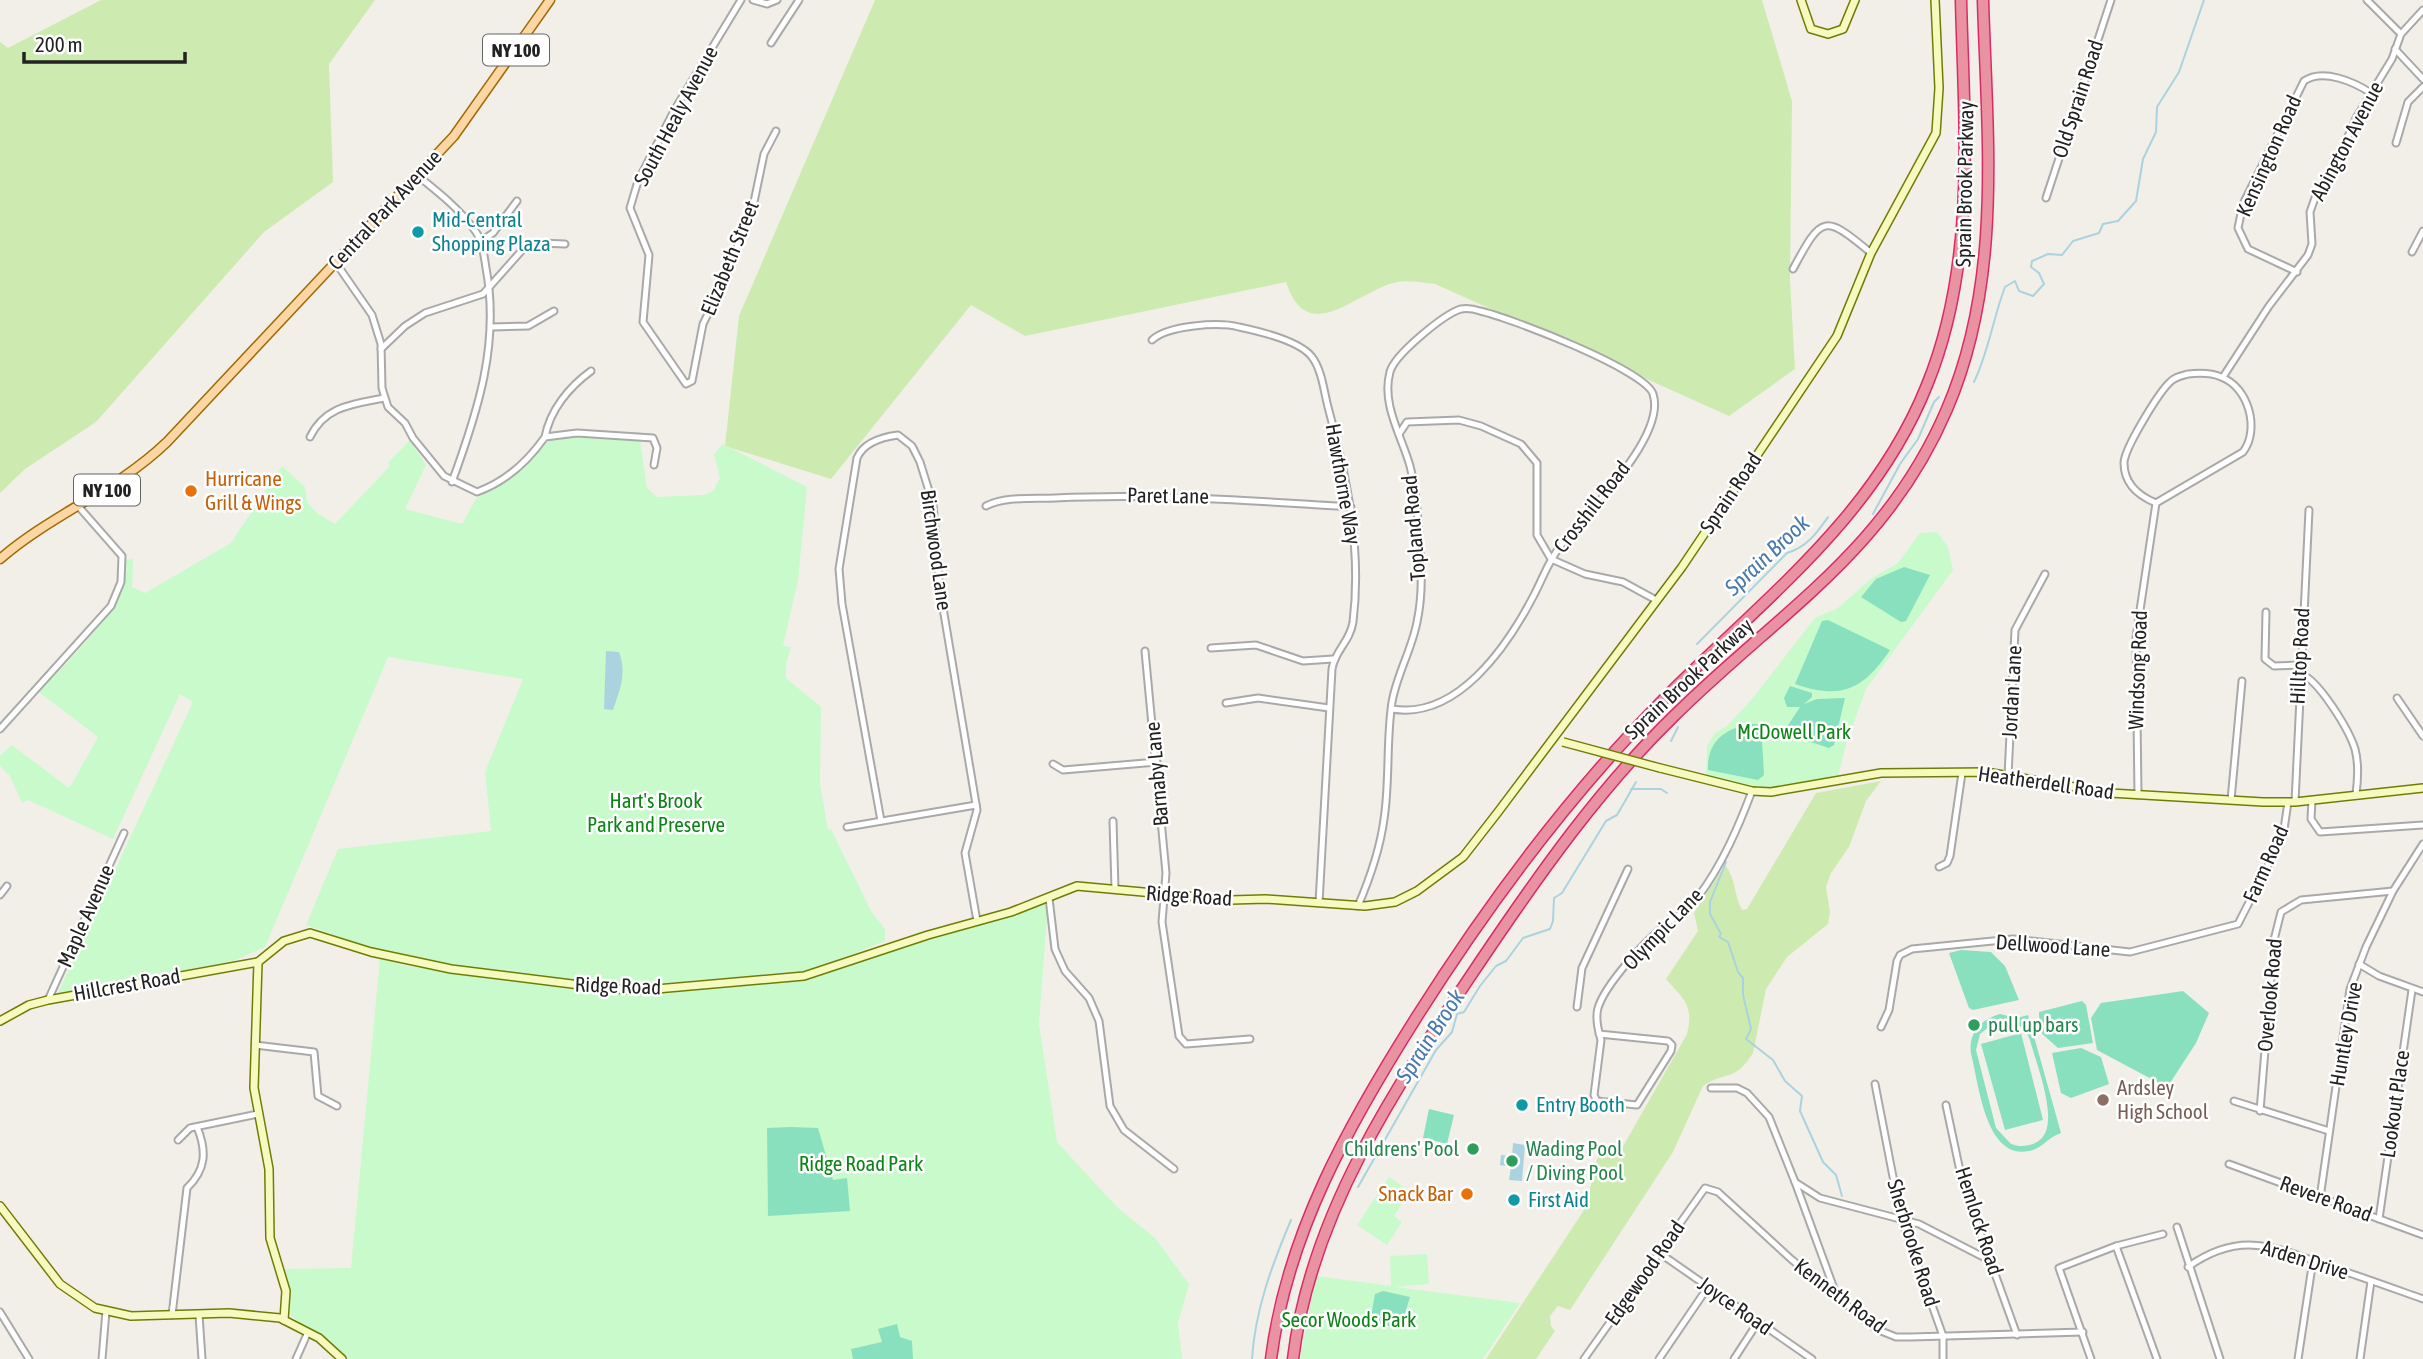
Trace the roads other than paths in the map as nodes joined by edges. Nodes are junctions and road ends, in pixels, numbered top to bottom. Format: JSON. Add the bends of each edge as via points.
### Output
{"nodes":[{"id":1,"x":550,"y":0,"type":"edge"},
{"id":2,"x":741,"y":0,"type":"edge"},
{"id":3,"x":753,"y":0,"type":"edge"},
{"id":4,"x":777,"y":0,"type":"edge"},
{"id":5,"x":799,"y":0,"type":"edge"},
{"id":6,"x":1801,"y":0,"type":"edge"},
{"id":7,"x":1855,"y":0,"type":"edge"},
{"id":8,"x":1935,"y":0,"type":"edge"},
{"id":9,"x":1961,"y":0,"type":"edge"},
{"id":10,"x":1983,"y":0,"type":"edge"},
{"id":11,"x":2111,"y":0,"type":"edge"},
{"id":12,"x":2367,"y":0,"type":"edge"},
{"id":13,"x":2423,"y":10,"type":"edge"},
{"id":14,"x":2401,"y":34,"type":"junction"},
{"id":15,"x":771,"y":43,"type":"dead end"},
{"id":16,"x":2395,"y":49,"type":"junction"},
{"id":17,"x":2423,"y":79,"type":"edge"},
{"id":18,"x":2423,"y":87,"type":"edge"},
{"id":19,"x":2371,"y":93,"type":"junction"},
{"id":20,"x":776,"y":131,"type":"dead end"},
{"id":21,"x":2396,"y":143,"type":"dead end"},
{"id":22,"x":418,"y":176,"type":"junction"},
{"id":23,"x":2046,"y":198,"type":"dead end"},
{"id":24,"x":517,"y":201,"type":"dead end"},
{"id":25,"x":2423,"y":231,"type":"edge"},
{"id":26,"x":481,"y":241,"type":"junction"},
{"id":27,"x":565,"y":244,"type":"dead end"},
{"id":28,"x":2412,"y":251,"type":"dead end"},
{"id":29,"x":1871,"y":253,"type":"junction"},
{"id":30,"x":336,"y":263,"type":"junction"},
{"id":31,"x":1793,"y":269,"type":"dead end"},
{"id":32,"x":2297,"y":272,"type":"junction"},
{"id":33,"x":490,"y":287,"type":"junction"},
{"id":34,"x":555,"y":311,"type":"dead end"},
{"id":35,"x":1506,"y":319,"type":"joint"},
{"id":36,"x":491,"y":327,"type":"junction"},
{"id":37,"x":1152,"y":340,"type":"dead end"},
{"id":38,"x":382,"y":349,"type":"junction"},
{"id":39,"x":591,"y":372,"type":"dead end"},
{"id":40,"x":2223,"y":377,"type":"junction"},
{"id":41,"x":688,"y":385,"type":"joint"},
{"id":42,"x":384,"y":398,"type":"junction"},
{"id":43,"x":1394,"y":417,"type":"junction"},
{"id":44,"x":1407,"y":422,"type":"junction"},
{"id":45,"x":1399,"y":434,"type":"junction"},
{"id":46,"x":310,"y":437,"type":"dead end"},
{"id":47,"x":545,"y":437,"type":"junction"},
{"id":48,"x":654,"y":465,"type":"dead end"},
{"id":49,"x":452,"y":482,"type":"junction"},
{"id":50,"x":2156,"y":503,"type":"junction"},
{"id":51,"x":986,"y":506,"type":"dead end"},
{"id":52,"x":79,"y":507,"type":"junction"},
{"id":53,"x":1351,"y":507,"type":"junction"},
{"id":54,"x":2309,"y":510,"type":"dead end"},
{"id":55,"x":0,"y":559,"type":"edge"},
{"id":56,"x":1551,"y":559,"type":"junction"},
{"id":57,"x":2045,"y":574,"type":"dead end"},
{"id":58,"x":1656,"y":600,"type":"junction"},
{"id":59,"x":2266,"y":612,"type":"dead end"},
{"id":60,"x":1211,"y":648,"type":"dead end"},
{"id":61,"x":1145,"y":651,"type":"dead end"},
{"id":62,"x":1333,"y":659,"type":"junction"},
{"id":63,"x":2300,"y":665,"type":"junction"},
{"id":64,"x":2299,"y":673,"type":"junction"},
{"id":65,"x":2242,"y":681,"type":"dead end"},
{"id":66,"x":2397,"y":698,"type":"dead end"},
{"id":67,"x":1226,"y":703,"type":"dead end"},
{"id":68,"x":1329,"y":708,"type":"junction"},
{"id":69,"x":1392,"y":709,"type":"junction"},
{"id":70,"x":0,"y":729,"type":"edge"},
{"id":71,"x":2423,"y":736,"type":"edge"},
{"id":72,"x":1551,"y":738,"type":"junction"},
{"id":73,"x":1157,"y":762,"type":"junction"},
{"id":74,"x":1053,"y":764,"type":"dead end"},
{"id":75,"x":1962,"y":773,"type":"junction"},
{"id":76,"x":2008,"y":776,"type":"junction"},
{"id":77,"x":2423,"y":788,"type":"edge"},
{"id":78,"x":1752,"y":791,"type":"junction"},
{"id":79,"x":2356,"y":794,"type":"junction"},
{"id":80,"x":2138,"y":795,"type":"junction"},
{"id":81,"x":2231,"y":800,"type":"junction"},
{"id":82,"x":2312,"y":800,"type":"junction"},
{"id":83,"x":2292,"y":802,"type":"junction"},
{"id":84,"x":976,"y":804,"type":"junction"},
{"id":85,"x":881,"y":821,"type":"junction"},
{"id":86,"x":1113,"y":821,"type":"dead end"},
{"id":87,"x":2423,"y":825,"type":"edge"},
{"id":88,"x":847,"y":827,"type":"dead end"},
{"id":89,"x":124,"y":833,"type":"dead end"},
{"id":90,"x":2423,"y":844,"type":"edge"},
{"id":91,"x":1938,"y":867,"type":"dead end"},
{"id":92,"x":1628,"y":869,"type":"dead end"},
{"id":93,"x":7,"y":886,"type":"dead end"},
{"id":94,"x":1115,"y":889,"type":"junction"},
{"id":95,"x":2393,"y":891,"type":"junction"},
{"id":96,"x":0,"y":895,"type":"edge"},
{"id":97,"x":1164,"y":896,"type":"junction"},
{"id":98,"x":1049,"y":898,"type":"junction"},
{"id":99,"x":1319,"y":903,"type":"junction"},
{"id":100,"x":1381,"y":905,"type":"joint"},
{"id":101,"x":1357,"y":906,"type":"junction"},
{"id":102,"x":977,"y":921,"type":"junction"},
{"id":103,"x":2238,"y":924,"type":"joint"},
{"id":104,"x":258,"y":962,"type":"junction"},
{"id":105,"x":2359,"y":964,"type":"junction"},
{"id":106,"x":2412,"y":990,"type":"junction"},
{"id":107,"x":2423,"y":992,"type":"edge"},
{"id":108,"x":48,"y":1000,"type":"junction"},
{"id":109,"x":1577,"y":1007,"type":"dead end"},
{"id":110,"x":0,"y":1021,"type":"edge"},
{"id":111,"x":1881,"y":1027,"type":"dead end"},
{"id":112,"x":1599,"y":1031,"type":"junction"},
{"id":113,"x":1250,"y":1039,"type":"dead end"},
{"id":114,"x":255,"y":1045,"type":"junction"},
{"id":115,"x":1875,"y":1084,"type":"dead end"},
{"id":116,"x":1711,"y":1088,"type":"dead end"},
{"id":117,"x":2234,"y":1101,"type":"dead end"},
{"id":118,"x":1946,"y":1105,"type":"dead end"},
{"id":119,"x":337,"y":1106,"type":"dead end"},
{"id":120,"x":2260,"y":1111,"type":"junction"},
{"id":121,"x":258,"y":1114,"type":"junction"},
{"id":122,"x":197,"y":1127,"type":"junction"},
{"id":123,"x":2329,"y":1131,"type":"junction"},
{"id":124,"x":178,"y":1140,"type":"dead end"},
{"id":125,"x":2230,"y":1164,"type":"dead end"},
{"id":126,"x":1174,"y":1169,"type":"dead end"},
{"id":127,"x":1795,"y":1182,"type":"junction"},
{"id":128,"x":1707,"y":1188,"type":"joint"},
{"id":129,"x":2320,"y":1198,"type":"junction"},
{"id":130,"x":0,"y":1206,"type":"edge"},
{"id":131,"x":1900,"y":1218,"type":"junction"},
{"id":132,"x":2379,"y":1219,"type":"junction"},
{"id":133,"x":2177,"y":1227,"type":"dead end"},
{"id":134,"x":2164,"y":1234,"type":"dead end"},
{"id":135,"x":2423,"y":1235,"type":"edge"},
{"id":136,"x":2116,"y":1246,"type":"junction"},
{"id":137,"x":1658,"y":1252,"type":"junction"},
{"id":138,"x":1991,"y":1261,"type":"junction"},
{"id":139,"x":2313,"y":1261,"type":"junction"},
{"id":140,"x":2188,"y":1267,"type":"junction"},
{"id":141,"x":2371,"y":1281,"type":"junction"},
{"id":142,"x":1708,"y":1287,"type":"junction"},
{"id":143,"x":1836,"y":1295,"type":"junction"},
{"id":144,"x":2423,"y":1300,"type":"edge"},
{"id":145,"x":106,"y":1311,"type":"junction"},
{"id":146,"x":0,"y":1312,"type":"edge"},
{"id":147,"x":172,"y":1315,"type":"junction"},
{"id":148,"x":199,"y":1315,"type":"junction"},
{"id":149,"x":284,"y":1320,"type":"junction"},
{"id":150,"x":1758,"y":1322,"type":"junction"},
{"id":151,"x":308,"y":1332,"type":"junction"},
{"id":152,"x":2083,"y":1332,"type":"junction"},
{"id":153,"x":2017,"y":1335,"type":"junction"},
{"id":154,"x":1943,"y":1336,"type":"junction"},
{"id":155,"x":29,"y":1359,"type":"edge"},
{"id":156,"x":102,"y":1359,"type":"edge"},
{"id":157,"x":202,"y":1359,"type":"edge"},
{"id":158,"x":296,"y":1359,"type":"edge"},
{"id":159,"x":342,"y":1359,"type":"edge"},
{"id":160,"x":1271,"y":1359,"type":"edge"},
{"id":161,"x":1293,"y":1359,"type":"edge"},
{"id":162,"x":1584,"y":1359,"type":"edge"},
{"id":163,"x":1659,"y":1359,"type":"edge"},
{"id":164,"x":1734,"y":1359,"type":"edge"},
{"id":165,"x":1812,"y":1359,"type":"edge"},
{"id":166,"x":1943,"y":1359,"type":"edge"},
{"id":167,"x":2091,"y":1359,"type":"edge"},
{"id":168,"x":2157,"y":1359,"type":"edge"},
{"id":169,"x":2220,"y":1359,"type":"edge"},
{"id":170,"x":2298,"y":1359,"type":"edge"},
{"id":171,"x":2360,"y":1359,"type":"edge"}],
"edges":[{"from":1,"to":22,"type":"main road","name":"Central Park Avenue","number":"NY 100","via":[[473,112]]},
{"from":2,"to":41,"type":"street","name":"South Healy Avenue","via":[[675,109],[638,181],[630,208],[649,255],[644,326]]},
{"from":3,"to":4,"type":"street","via":[[767,4]]},
{"from":5,"to":15,"type":"street"},
{"from":6,"to":7,"type":"street","via":[[1811,29],[1828,34],[1843,29]]},
{"from":8,"to":29,"type":"street","name":"Sprain Road","via":[[1936,133]]},
{"from":9,"to":160,"type":"highway","name":"Sprain Brook Parkway","via":[[1964,173],[1960,252],[1943,339],[1911,421],[1882,472],[1847,519],[1611,755],[1543,837],[1457,956],[1373,1089],[1322,1184],[1290,1267]]},
{"from":10,"to":161,"type":"highway","name":"Sprain Brook Parkway","via":[[1988,201],[1983,278],[1967,355],[1930,446],[1900,496],[1864,542],[1647,743],[1584,817],[1520,904],[1411,1068],[1348,1180],[1311,1270]]},
{"from":11,"to":23,"type":"street","name":"Old Sprain Road"},
{"from":12,"to":14,"type":"street"},
{"from":13,"to":14,"type":"street"},
{"from":14,"to":16,"type":"street","name":"Abington Avenue"},
{"from":16,"to":17,"type":"street"},
{"from":16,"to":19,"type":"street","name":"Abington Avenue"},
{"from":18,"to":21,"type":"street","via":[[2408,102]]},
{"from":19,"to":32,"type":"street","name":"Abington Avenue","via":[[2334,169],[2316,194],[2311,212],[2312,244]]},
{"from":19,"to":32,"type":"street","name":"Kensington Road","via":[[2330,76],[2304,81],[2244,204],[2238,228],[2244,244]]},
{"from":20,"to":41,"type":"street","name":"Elizabeth Street","via":[[764,154],[754,202],[703,324]]},
{"from":22,"to":26,"type":"street","via":[[458,210]]},
{"from":22,"to":30,"type":"main road","name":"Central Park Avenue","number":"NY 100"},
{"from":24,"to":26,"type":"street","via":[[493,233]]},
{"from":25,"to":28,"type":"street"},
{"from":26,"to":33,"type":"street"},
{"from":27,"to":33,"type":"street","via":[[524,248]]},
{"from":29,"to":31,"type":"street","via":[[1829,224],[1814,231]]},
{"from":29,"to":58,"type":"street","name":"Sprain Road","via":[[1837,336]]},
{"from":30,"to":38,"type":"street","via":[[372,315]]},
{"from":30,"to":52,"type":"main road","name":"Central Park Avenue","number":"NY 100","via":[[135,470]]},
{"from":32,"to":40,"type":"street","name":"Abington Avenue"},
{"from":33,"to":36,"type":"street"},
{"from":33,"to":38,"type":"street","via":[[480,295],[425,313]]},
{"from":34,"to":36,"type":"street","via":[[528,326]]},
{"from":35,"to":43,"type":"street","name":"Topland Road","via":[[1461,309],[1410,345],[1389,374],[1387,390]]},
{"from":35,"to":56,"type":"street","name":"Crosshill Road","via":[[1624,369],[1648,383],[1655,399],[1654,421],[1642,441],[1587,519]]},
{"from":36,"to":49,"type":"street","via":[[484,387]]},
{"from":37,"to":53,"type":"street","name":"Hawthorne Way","via":[[1171,331],[1222,324],[1260,332],[1307,352],[1321,380]]},
{"from":38,"to":42,"type":"street"},
{"from":39,"to":47,"type":"street","via":[[576,382],[557,407]]},
{"from":40,"to":50,"type":"street","via":[[2248,404],[2249,444],[2243,452]]},
{"from":40,"to":50,"type":"street","via":[[2188,374],[2169,383],[2129,449],[2124,463],[2133,488]]},
{"from":42,"to":46,"type":"street","via":[[331,411]]},
{"from":42,"to":49,"type":"street"},
{"from":43,"to":44,"type":"street"},
{"from":43,"to":45,"type":"street","name":"Topland Road"},
{"from":44,"to":45,"type":"street"},
{"from":44,"to":56,"type":"street","via":[[1459,420],[1521,444],[1539,473],[1538,535]]},
{"from":45,"to":69,"type":"street","name":"Topland Road","via":[[1410,468],[1421,571],[1417,622]]},
{"from":47,"to":48,"type":"street","via":[[577,433],[653,438],[657,448]]},
{"from":47,"to":49,"type":"street","via":[[533,454],[488,488],[477,492]]},
{"from":50,"to":80,"type":"street","name":"Windsong Road","via":[[2136,637]]},
{"from":51,"to":53,"type":"street","name":"Paret Lane","via":[[1009,500],[1140,495]]},
{"from":52,"to":55,"type":"main road","number":"NY 100"},
{"from":52,"to":70,"type":"street","via":[[122,556],[119,591],[89,632]]},
{"from":53,"to":62,"type":"street","name":"Hawthorne Way","via":[[1356,565],[1353,622],[1347,644]]},
{"from":54,"to":63,"type":"street","name":"Hilltop Road"},
{"from":56,"to":58,"type":"street","via":[[1585,575],[1623,582]]},
{"from":56,"to":69,"type":"street","name":"Crosshill Road","via":[[1520,618],[1472,681],[1431,709]]},
{"from":57,"to":76,"type":"street","name":"Jordan Lane","via":[[2015,630]]},
{"from":58,"to":72,"type":"street","name":"Sprain Road"},
{"from":59,"to":63,"type":"street","via":[[2265,659],[2274,666]]},
{"from":60,"to":62,"type":"street","via":[[1256,645],[1303,661]]},
{"from":61,"to":73,"type":"street","name":"Barnaby Lane"},
{"from":62,"to":68,"type":"street","name":"Hawthorne Way"},
{"from":63,"to":64,"type":"street","name":"Hilltop Road"},
{"from":64,"to":79,"type":"street","via":[[2311,679],[2350,737],[2357,762]]},
{"from":64,"to":83,"type":"street","name":"Hilltop Road"},
{"from":65,"to":81,"type":"street"},
{"from":66,"to":71,"type":"street"},
{"from":67,"to":68,"type":"street","via":[[1258,698]]},
{"from":68,"to":99,"type":"street","name":"Hawthorne Way"},
{"from":69,"to":101,"type":"street","name":"Topland Road","via":[[1384,819],[1377,855]]},
{"from":72,"to":78,"type":"street","name":"Heatherdell Road","bridge":true},
{"from":72,"to":100,"type":"street","name":"Sprain Road","via":[[1463,857],[1416,891]]},
{"from":73,"to":74,"type":"street","via":[[1063,770]]},
{"from":73,"to":97,"type":"street","name":"Barnaby Lane"},
{"from":75,"to":76,"type":"street","name":"Heatherdell Road"},
{"from":75,"to":78,"type":"street","name":"Heatherdell Road","via":[[1881,773],[1783,791]]},
{"from":75,"to":91,"type":"street","via":[[1950,856]]},
{"from":76,"to":80,"type":"street","name":"Heatherdell Road"},
{"from":77,"to":79,"type":"street","name":"Heatherdell Road"},
{"from":78,"to":112,"type":"street","name":"Olympic Lane","via":[[1737,831],[1700,894],[1687,911],[1656,933],[1606,993],[1598,1007]]},
{"from":79,"to":82,"type":"street","name":"Heatherdell Road"},
{"from":80,"to":81,"type":"street","name":"Heatherdell Road"},
{"from":81,"to":83,"type":"street","name":"Heatherdell Road"},
{"from":82,"to":83,"type":"street","name":"Heatherdell Road"},
{"from":82,"to":87,"type":"street","via":[[2311,818],[2320,832]]},
{"from":83,"to":103,"type":"street","name":"Farm Road","via":[[2283,836]]},
{"from":84,"to":85,"type":"street"},
{"from":84,"to":85,"type":"street","name":"Birchwood Lane","via":[[940,590],[929,490],[912,446],[898,435],[883,437],[861,450],[857,458],[839,569]]},
{"from":84,"to":102,"type":"street","name":"Birchwood Lane","via":[[965,853]]},
{"from":85,"to":88,"type":"street"},
{"from":86,"to":94,"type":"street"},
{"from":89,"to":108,"type":"street","name":"Maple Avenue"},
{"from":90,"to":95,"type":"street","name":"Huntley Drive"},
{"from":92,"to":109,"type":"street","name":"Olympic Lane","via":[[1582,968]]},
{"from":93,"to":96,"type":"street"},
{"from":94,"to":97,"type":"street","name":"Ridge Road"},
{"from":94,"to":98,"type":"street","name":"Ridge Road","via":[[1077,886]]},
{"from":95,"to":105,"type":"street","name":"Huntley Drive"},
{"from":95,"to":120,"type":"street","name":"Overlook Road","via":[[2301,900],[2281,912],[2274,940]]},
{"from":97,"to":99,"type":"street","name":"Ridge Road"},
{"from":97,"to":113,"type":"street","name":"Barnaby Lane","via":[[1162,922],[1181,1040],[1200,1044]]},
{"from":98,"to":102,"type":"street","name":"Ridge Road"},
{"from":98,"to":126,"type":"street","via":[[1055,949],[1099,1021],[1110,1106],[1134,1140]]},
{"from":99,"to":101,"type":"street","name":"Ridge Road"},
{"from":100,"to":101,"type":"street","name":"Ridge Road"},
{"from":102,"to":104,"type":"street","name":"Ridge Road","via":[[795,978],[645,990],[451,969],[310,933],[284,941]]},
{"from":103,"to":111,"type":"street","name":"Dellwood Lane","via":[[2130,952],[2013,939],[1912,949],[1897,961],[1889,1010]]},
{"from":104,"to":108,"type":"street","name":"Hillcrest Road"},
{"from":104,"to":114,"type":"street"},
{"from":105,"to":106,"type":"street"},
{"from":105,"to":123,"type":"street","name":"Huntley Drive","via":[[2350,989]]},
{"from":106,"to":107,"type":"street"},
{"from":106,"to":132,"type":"street","name":"Lookout Place"},
{"from":108,"to":110,"type":"street","name":"Hillcrest Road"},
{"from":112,"to":112,"type":"street","name":"Olympic Lane","via":[[1597,1101],[1637,1105],[1672,1045]]},
{"from":114,"to":119,"type":"street","via":[[314,1052],[318,1096]]},
{"from":114,"to":121,"type":"street"},
{"from":115,"to":131,"type":"street","name":"Sherbrooke Road"},
{"from":116,"to":127,"type":"street","via":[[1737,1088],[1759,1105],[1769,1117]]},
{"from":117,"to":120,"type":"street"},
{"from":118,"to":138,"type":"street","name":"Hemlock Road","via":[[1963,1185]]},
{"from":120,"to":123,"type":"street"},
{"from":121,"to":122,"type":"street"},
{"from":121,"to":149,"type":"street","via":[[269,1169],[270,1238],[286,1291]]},
{"from":122,"to":124,"type":"street"},
{"from":122,"to":147,"type":"street","via":[[204,1160],[199,1177],[187,1188]]},
{"from":123,"to":129,"type":"street","name":"Huntley Drive"},
{"from":125,"to":129,"type":"street","name":"Revere Road"},
{"from":127,"to":131,"type":"street","via":[[1820,1198]]},
{"from":127,"to":143,"type":"street"},
{"from":128,"to":137,"type":"street","name":"Edgewood Road"},
{"from":128,"to":143,"type":"street","name":"Kenneth Road","via":[[1718,1192]]},
{"from":129,"to":132,"type":"street","name":"Revere Road"},
{"from":130,"to":145,"type":"street","via":[[60,1284]]},
{"from":131,"to":138,"type":"street"},
{"from":131,"to":154,"type":"street","name":"Sherbrooke Road"},
{"from":132,"to":135,"type":"street","name":"Revere Road"},
{"from":133,"to":140,"type":"street"},
{"from":134,"to":136,"type":"street"},
{"from":136,"to":152,"type":"street","via":[[2059,1268]]},
{"from":136,"to":168,"type":"street"},
{"from":137,"to":142,"type":"street","name":"Joyce Road"},
{"from":137,"to":162,"type":"street","name":"Edgewood Road"},
{"from":138,"to":153,"type":"street","name":"Hemlock Road"},
{"from":139,"to":140,"type":"street","name":"Arden Drive","via":[[2273,1245],[2256,1244],[2219,1250]]},
{"from":139,"to":141,"type":"street","name":"Arden Drive"},
{"from":139,"to":170,"type":"street"},
{"from":140,"to":169,"type":"street"},
{"from":141,"to":144,"type":"street","name":"Arden Drive"},
{"from":141,"to":171,"type":"street"},
{"from":142,"to":150,"type":"street","name":"Joyce Road"},
{"from":142,"to":163,"type":"street"},
{"from":143,"to":154,"type":"street","name":"Kenneth Road","via":[[1886,1334]]},
{"from":145,"to":147,"type":"street"},
{"from":145,"to":156,"type":"street"},
{"from":146,"to":155,"type":"street"},
{"from":147,"to":148,"type":"street"},
{"from":148,"to":149,"type":"street"},
{"from":148,"to":157,"type":"street"},
{"from":149,"to":151,"type":"street"},
{"from":150,"to":164,"type":"street"},
{"from":150,"to":165,"type":"street","name":"Joyce Road"},
{"from":151,"to":158,"type":"street"},
{"from":151,"to":159,"type":"street"},
{"from":152,"to":153,"type":"street","name":"Kenneth Road"},
{"from":152,"to":167,"type":"street"},
{"from":153,"to":154,"type":"street","name":"Kenneth Road"},
{"from":154,"to":166,"type":"street","name":"Sherbrooke Road"}]}
